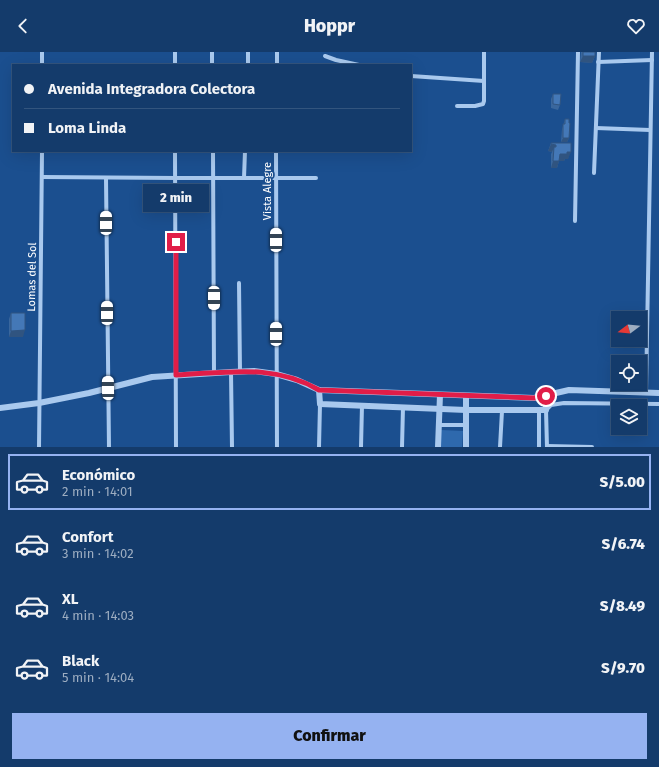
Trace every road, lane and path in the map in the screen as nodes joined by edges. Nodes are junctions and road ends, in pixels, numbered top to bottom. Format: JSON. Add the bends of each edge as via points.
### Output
{"nodes":[{"id":1,"x":42,"y":52,"type":"edge"},
{"id":2,"x":175,"y":52,"type":"edge"},
{"id":3,"x":212,"y":52,"type":"edge"},
{"id":4,"x":248,"y":52,"type":"edge"},
{"id":5,"x":277,"y":52,"type":"edge"},
{"id":6,"x":484,"y":52,"type":"edge"},
{"id":7,"x":578,"y":52,"type":"edge"},
{"id":8,"x":599,"y":52,"type":"edge"},
{"id":9,"x":652,"y":52,"type":"edge"},
{"id":10,"x":326,"y":56,"type":"dead end"},
{"id":11,"x":652,"y":60,"type":"junction"},
{"id":12,"x":598,"y":62,"type":"junction"},
{"id":13,"x":42,"y":64,"type":"edge"},
{"id":14,"x":175,"y":64,"type":"edge"},
{"id":15,"x":212,"y":64,"type":"edge"},
{"id":16,"x":248,"y":64,"type":"edge"},
{"id":17,"x":277,"y":64,"type":"edge"},
{"id":18,"x":354,"y":64,"type":"edge"},
{"id":19,"x":412,"y":76,"type":"edge"},
{"id":20,"x":484,"y":81,"type":"junction"},
{"id":21,"x":457,"y":106,"type":"dead end"},
{"id":22,"x":596,"y":128,"type":"junction"},
{"id":23,"x":650,"y":130,"type":"junction"},
{"id":24,"x":42,"y":152,"type":"edge"},
{"id":25,"x":175,"y":152,"type":"edge"},
{"id":26,"x":213,"y":152,"type":"edge"},
{"id":27,"x":245,"y":152,"type":"edge"},
{"id":28,"x":276,"y":152,"type":"edge"},
{"id":29,"x":594,"y":173,"type":"dead end"},
{"id":30,"x":42,"y":177,"type":"junction"},
{"id":31,"x":106,"y":178,"type":"junction"},
{"id":32,"x":176,"y":178,"type":"junction"},
{"id":33,"x":214,"y":178,"type":"junction"},
{"id":34,"x":244,"y":178,"type":"junction"},
{"id":35,"x":276,"y":178,"type":"junction"},
{"id":36,"x":316,"y":178,"type":"dead end"},
{"id":37,"x":575,"y":221,"type":"dead end"},
{"id":38,"x":239,"y":283,"type":"dead end"},
{"id":39,"x":231,"y":372,"type":"junction"},
{"id":40,"x":240,"y":372,"type":"junction"},
{"id":41,"x":214,"y":374,"type":"junction"},
{"id":42,"x":276,"y":374,"type":"junction"},
{"id":43,"x":176,"y":375,"type":"junction"},
{"id":44,"x":108,"y":388,"type":"junction"},
{"id":45,"x":319,"y":390,"type":"junction"},
{"id":46,"x":646,"y":392,"type":"junction"},
{"id":47,"x":659,"y":393,"type":"edge"},
{"id":48,"x":440,"y":395,"type":"junction"},
{"id":49,"x":466,"y":396,"type":"junction"},
{"id":50,"x":546,"y":396,"type":"junction"},
{"id":51,"x":39,"y":403,"type":"junction"},
{"id":52,"x":320,"y":404,"type":"junction"},
{"id":53,"x":659,"y":404,"type":"edge"},
{"id":54,"x":362,"y":405,"type":"junction"},
{"id":55,"x":403,"y":407,"type":"junction"},
{"id":56,"x":0,"y":408,"type":"edge"},
{"id":57,"x":439,"y":408,"type":"junction"},
{"id":58,"x":466,"y":410,"type":"junction"},
{"id":59,"x":542,"y":410,"type":"junction"},
{"id":60,"x":502,"y":411,"type":"junction"},
{"id":61,"x":438,"y":425,"type":"junction"},
{"id":62,"x":467,"y":425,"type":"junction"},
{"id":63,"x":39,"y":447,"type":"edge"},
{"id":64,"x":109,"y":447,"type":"edge"},
{"id":65,"x":176,"y":447,"type":"edge"},
{"id":66,"x":232,"y":447,"type":"edge"},
{"id":67,"x":277,"y":447,"type":"edge"},
{"id":68,"x":319,"y":447,"type":"edge"},
{"id":69,"x":360,"y":447,"type":"edge"},
{"id":70,"x":402,"y":447,"type":"edge"},
{"id":71,"x":438,"y":447,"type":"edge"},
{"id":72,"x":466,"y":447,"type":"edge"},
{"id":73,"x":500,"y":447,"type":"edge"},
{"id":74,"x":539,"y":447,"type":"edge"},
{"id":75,"x":547,"y":447,"type":"edge"},
{"id":76,"x":592,"y":447,"type":"edge"}],
"edges":[{"from":1,"to":13,"type":"street"},
{"from":2,"to":14,"type":"street"},
{"from":3,"to":15,"type":"street"},
{"from":4,"to":16,"type":"street"},
{"from":5,"to":17,"type":"street"},
{"from":6,"to":20,"type":"street"},
{"from":7,"to":37,"type":"street"},
{"from":8,"to":12,"type":"street"},
{"from":9,"to":11,"type":"street"},
{"from":10,"to":18,"type":"street"},
{"from":11,"to":12,"type":"street"},
{"from":11,"to":23,"type":"street"},
{"from":12,"to":22,"type":"street"},
{"from":19,"to":20,"type":"street"},
{"from":20,"to":21,"type":"street","via":[[482,104]]},
{"from":22,"to":23,"type":"street"},
{"from":22,"to":29,"type":"street"},
{"from":23,"to":46,"type":"street"},
{"from":24,"to":30,"type":"street","name":"Lomas del Sol"},
{"from":25,"to":32,"type":"street"},
{"from":26,"to":33,"type":"street"},
{"from":27,"to":34,"type":"street"},
{"from":28,"to":35,"type":"street","name":"Vista Alegre"},
{"from":30,"to":31,"type":"street"},
{"from":30,"to":51,"type":"street","name":"Lomas del Sol"},
{"from":31,"to":32,"type":"street"},
{"from":31,"to":44,"type":"street"},
{"from":32,"to":33,"type":"street"},
{"from":32,"to":43,"type":"street"},
{"from":33,"to":34,"type":"street"},
{"from":33,"to":41,"type":"street"},
{"from":34,"to":35,"type":"street"},
{"from":35,"to":36,"type":"street"},
{"from":35,"to":42,"type":"street","name":"Vista Alegre"},
{"from":38,"to":40,"type":"street"},
{"from":39,"to":40,"type":"street"},
{"from":39,"to":41,"type":"street"},
{"from":39,"to":66,"type":"street"},
{"from":40,"to":42,"type":"street"},
{"from":41,"to":43,"type":"street"},
{"from":42,"to":45,"type":"street"},
{"from":42,"to":67,"type":"street","name":"Vista Alegre"},
{"from":43,"to":44,"type":"street","via":[[152,377]]},
{"from":43,"to":65,"type":"street"},
{"from":44,"to":51,"type":"street"},
{"from":44,"to":64,"type":"street"},
{"from":45,"to":48,"type":"street"},
{"from":45,"to":52,"type":"street"},
{"from":46,"to":47,"type":"street"},
{"from":46,"to":50,"type":"street","via":[[568,390]]},
{"from":48,"to":49,"type":"street"},
{"from":48,"to":57,"type":"street"},
{"from":49,"to":50,"type":"street"},
{"from":49,"to":58,"type":"street"},
{"from":50,"to":59,"type":"street"},
{"from":51,"to":56,"type":"street"},
{"from":51,"to":63,"type":"street","name":"Lomas del Sol"},
{"from":52,"to":54,"type":"street"},
{"from":52,"to":68,"type":"street"},
{"from":53,"to":59,"type":"street","via":[[564,403],[551,405]]},
{"from":54,"to":55,"type":"street"},
{"from":54,"to":69,"type":"street"},
{"from":55,"to":57,"type":"street"},
{"from":55,"to":70,"type":"street"},
{"from":57,"to":58,"type":"street"},
{"from":57,"to":61,"type":"street"},
{"from":58,"to":60,"type":"street"},
{"from":58,"to":62,"type":"street"},
{"from":59,"to":60,"type":"street"},
{"from":59,"to":74,"type":"street"},
{"from":59,"to":75,"type":"street"},
{"from":60,"to":73,"type":"street"},
{"from":61,"to":62,"type":"street"},
{"from":61,"to":71,"type":"street"},
{"from":62,"to":72,"type":"street"},
{"from":75,"to":76,"type":"street"}]}
